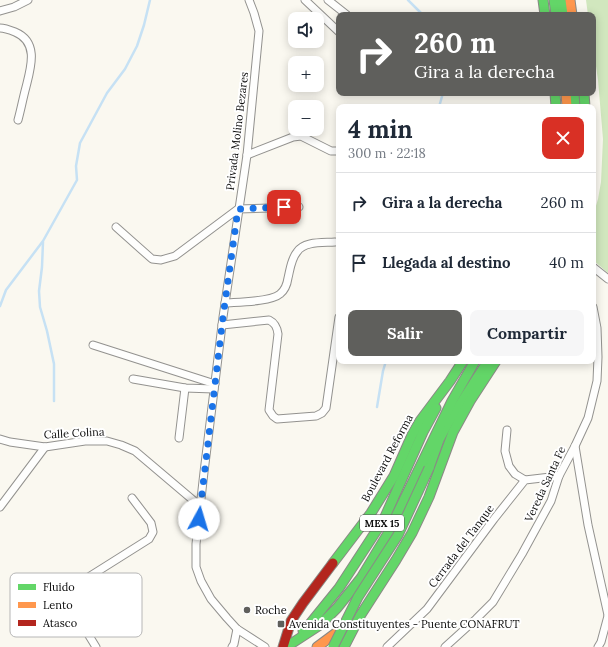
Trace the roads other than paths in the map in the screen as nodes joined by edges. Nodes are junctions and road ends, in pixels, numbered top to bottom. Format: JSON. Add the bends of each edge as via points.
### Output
{"nodes":[{"id":1,"x":249,"y":0,"type":"edge"},
{"id":2,"x":305,"y":0,"type":"edge"},
{"id":3,"x":328,"y":0,"type":"edge"},
{"id":4,"x":544,"y":0,"type":"edge"},
{"id":5,"x":554,"y":0,"type":"edge"},
{"id":6,"x":562,"y":0,"type":"edge"},
{"id":7,"x":570,"y":0,"type":"edge"},
{"id":8,"x":25,"y":1,"type":"edge"},
{"id":9,"x":0,"y":11,"type":"edge"},
{"id":10,"x":343,"y":12,"type":"edge"},
{"id":11,"x":545,"y":12,"type":"edge"},
{"id":12,"x":556,"y":12,"type":"edge"},
{"id":13,"x":564,"y":12,"type":"edge"},
{"id":14,"x":572,"y":12,"type":"edge"},
{"id":15,"x":0,"y":28,"type":"edge"},
{"id":16,"x":336,"y":29,"type":"edge"},
{"id":17,"x":18,"y":120,"type":"dead end"},
{"id":18,"x":336,"y":151,"type":"edge"},
{"id":19,"x":247,"y":155,"type":"junction"},
{"id":20,"x":299,"y":207,"type":"dead end"},
{"id":21,"x":238,"y":209,"type":"junction"},
{"id":22,"x":116,"y":227,"type":"dead end"},
{"id":23,"x":335,"y":242,"type":"dead end"},
{"id":24,"x":596,"y":269,"type":"edge"},
{"id":25,"x":608,"y":279,"type":"edge"},
{"id":26,"x":225,"y":303,"type":"junction"},
{"id":27,"x":596,"y":323,"type":"edge"},
{"id":28,"x":222,"y":325,"type":"junction"},
{"id":29,"x":336,"y":338,"type":"edge"},
{"id":30,"x":93,"y":345,"type":"dead end"},
{"id":31,"x":461,"y":364,"type":"edge"},
{"id":32,"x":473,"y":364,"type":"edge"},
{"id":33,"x":486,"y":364,"type":"edge"},
{"id":34,"x":494,"y":364,"type":"edge"},
{"id":35,"x":133,"y":379,"type":"dead end"},
{"id":36,"x":450,"y":380,"type":"junction"},
{"id":37,"x":215,"y":386,"type":"junction"},
{"id":38,"x":185,"y":388,"type":"junction"},
{"id":39,"x":507,"y":430,"type":"dead end"},
{"id":40,"x":178,"y":438,"type":"dead end"},
{"id":41,"x":0,"y":439,"type":"edge"},
{"id":42,"x":575,"y":446,"type":"junction"},
{"id":43,"x":45,"y":447,"type":"junction"},
{"id":44,"x":559,"y":476,"type":"junction"},
{"id":45,"x":526,"y":480,"type":"junction"},
{"id":46,"x":132,"y":498,"type":"dead end"},
{"id":47,"x":200,"y":506,"type":"junction"},
{"id":48,"x":0,"y":507,"type":"edge"},
{"id":49,"x":95,"y":573,"type":"edge"},
{"id":50,"x":369,"y":601,"type":"junction"},
{"id":51,"x":608,"y":616,"type":"edge"},
{"id":52,"x":237,"y":629,"type":"junction"},
{"id":53,"x":90,"y":637,"type":"edge"},
{"id":54,"x":96,"y":647,"type":"edge"},
{"id":55,"x":232,"y":647,"type":"edge"},
{"id":56,"x":265,"y":647,"type":"edge"},
{"id":57,"x":285,"y":647,"type":"edge"},
{"id":58,"x":317,"y":647,"type":"edge"},
{"id":59,"x":333,"y":647,"type":"edge"},
{"id":60,"x":344,"y":647,"type":"edge"},
{"id":61,"x":387,"y":647,"type":"edge"},
{"id":62,"x":445,"y":647,"type":"edge"},
{"id":63,"x":598,"y":647,"type":"edge"}],
"edges":[{"from":1,"to":19,"type":"street","name":"Privada Molino Bezares","via":[[259,31]]},
{"from":2,"to":16,"type":"street"},
{"from":3,"to":10,"type":"street"},
{"from":4,"to":11,"type":"main road"},
{"from":5,"to":12,"type":"main road"},
{"from":6,"to":13,"type":"main road"},
{"from":7,"to":14,"type":"main road"},
{"from":8,"to":9,"type":"street"},
{"from":15,"to":17,"type":"street","via":[[17,33],[27,40],[31,50],[32,63]]},
{"from":18,"to":19,"type":"street","via":[[301,136]]},
{"from":19,"to":21,"type":"street","name":"Privada Molino Bezares"},
{"from":20,"to":21,"type":"street"},
{"from":21,"to":22,"type":"street","via":[[175,256],[161,260],[152,259]]},
{"from":21,"to":26,"type":"street","name":"Privada Molino Bezares"},
{"from":23,"to":26,"type":"street","via":[[304,246],[297,251],[286,287],[273,298]]},
{"from":24,"to":25,"type":"street"},
{"from":26,"to":28,"type":"street","name":"Privada Molino Bezares"},
{"from":27,"to":42,"type":"street","via":[[597,381],[588,418]]},
{"from":28,"to":29,"type":"street","via":[[269,320],[274,323],[278,334],[269,410],[277,419],[316,416],[326,408]]},
{"from":28,"to":37,"type":"street","name":"Privada Molino Bezares"},
{"from":30,"to":37,"type":"street"},
{"from":31,"to":36,"type":"main road","name":"Boulevard Reforma","number":"MEX 15"},
{"from":32,"to":57,"type":"main road","via":[[452,401],[387,535],[361,578],[320,625]]},
{"from":33,"to":59,"type":"main road","bridge":true,"via":[[448,423],[398,535],[358,597]]},
{"from":34,"to":50,"type":"main road","number":"MEX 15","via":[[453,432],[432,491],[412,533]]},
{"from":35,"to":38,"type":"street"},
{"from":36,"to":57,"type":"main road","name":"Boulevard Reforma","via":[[420,421],[394,476],[371,513],[291,621]]},
{"from":36,"to":57,"type":"main road","number":"MEX 15","via":[[423,432],[384,519],[339,588],[309,625]]},
{"from":37,"to":38,"type":"street"},
{"from":37,"to":47,"type":"street","name":"Privada Molino Bezares"},
{"from":38,"to":40,"type":"street"},
{"from":39,"to":45,"type":"street","via":[[504,451],[509,466],[515,474]]},
{"from":41,"to":43,"type":"street","name":"Calle Colina"},
{"from":42,"to":44,"type":"street","name":"Vereda Santa Fe"},
{"from":42,"to":51,"type":"street","name":"Vereda Santa Fe","via":[[588,525]]},
{"from":43,"to":47,"type":"street","name":"Calle Colina","via":[[84,441],[107,441],[121,445],[135,451]]},
{"from":43,"to":48,"type":"street"},
{"from":44,"to":45,"type":"street"},
{"from":44,"to":62,"type":"street","name":"Vereda Santa Fe","via":[[551,501],[493,602]]},
{"from":45,"to":61,"type":"street","name":"Cerrada del Tanque","via":[[427,609]]},
{"from":46,"to":49,"type":"street","via":[[151,523],[153,532],[149,539]]},
{"from":47,"to":52,"type":"street","name":"Privada Molino Bezares","via":[[196,567],[211,599]]},
{"from":50,"to":58,"type":"main road","number":"MEX 15","via":[[339,632]]},
{"from":50,"to":60,"type":"main road"},
{"from":51,"to":63,"type":"street"},
{"from":52,"to":55,"type":"street"},
{"from":52,"to":56,"type":"street","name":"Privada Molino Bezares"},
{"from":53,"to":54,"type":"street"}]}
